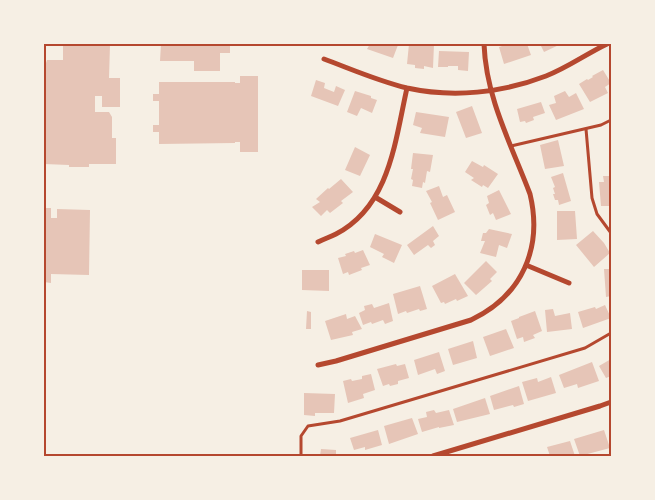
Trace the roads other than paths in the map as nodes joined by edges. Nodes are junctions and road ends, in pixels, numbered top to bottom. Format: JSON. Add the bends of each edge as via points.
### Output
{"nodes":[{"id":1,"x":484,"y":44,"type":"edge"},
{"id":2,"x":606,"y":44,"type":"edge"},
{"id":3,"x":324,"y":59,"type":"dead end"},
{"id":4,"x":407,"y":88,"type":"junction"},
{"id":5,"x":491,"y":91,"type":"junction"},
{"id":6,"x":611,"y":120,"type":"edge"},
{"id":7,"x":586,"y":129,"type":"junction"},
{"id":8,"x":510,"y":146,"type":"junction"},
{"id":9,"x":375,"y":197,"type":"junction"},
{"id":10,"x":400,"y":212,"type":"dead end"},
{"id":11,"x":611,"y":233,"type":"edge"},
{"id":12,"x":318,"y":242,"type":"dead end"},
{"id":13,"x":526,"y":265,"type":"junction"},
{"id":14,"x":569,"y":283,"type":"dead end"},
{"id":15,"x":611,"y":333,"type":"edge"},
{"id":16,"x":318,"y":365,"type":"dead end"},
{"id":17,"x":611,"y":402,"type":"edge"},
{"id":18,"x":301,"y":456,"type":"edge"},
{"id":19,"x":433,"y":456,"type":"edge"}],
"edges":[{"from":1,"to":5,"type":"street"},
{"from":2,"to":5,"type":"street","via":[[547,76]]},
{"from":3,"to":4,"type":"street"},
{"from":4,"to":5,"type":"street","via":[[448,93]]},
{"from":4,"to":9,"type":"street","via":[[390,164]]},
{"from":5,"to":8,"type":"street"},
{"from":6,"to":7,"type":"lane"},
{"from":7,"to":8,"type":"lane"},
{"from":7,"to":11,"type":"lane","via":[[592,198],[597,214]]},
{"from":8,"to":13,"type":"street","via":[[532,205],[534,223]]},
{"from":9,"to":10,"type":"street"},
{"from":9,"to":12,"type":"street","via":[[346,228]]},
{"from":13,"to":14,"type":"street"},
{"from":13,"to":16,"type":"street","via":[[508,294],[471,320]]},
{"from":15,"to":18,"type":"lane","via":[[585,348],[340,421],[308,426],[301,436]]},
{"from":17,"to":19,"type":"street"}]}
